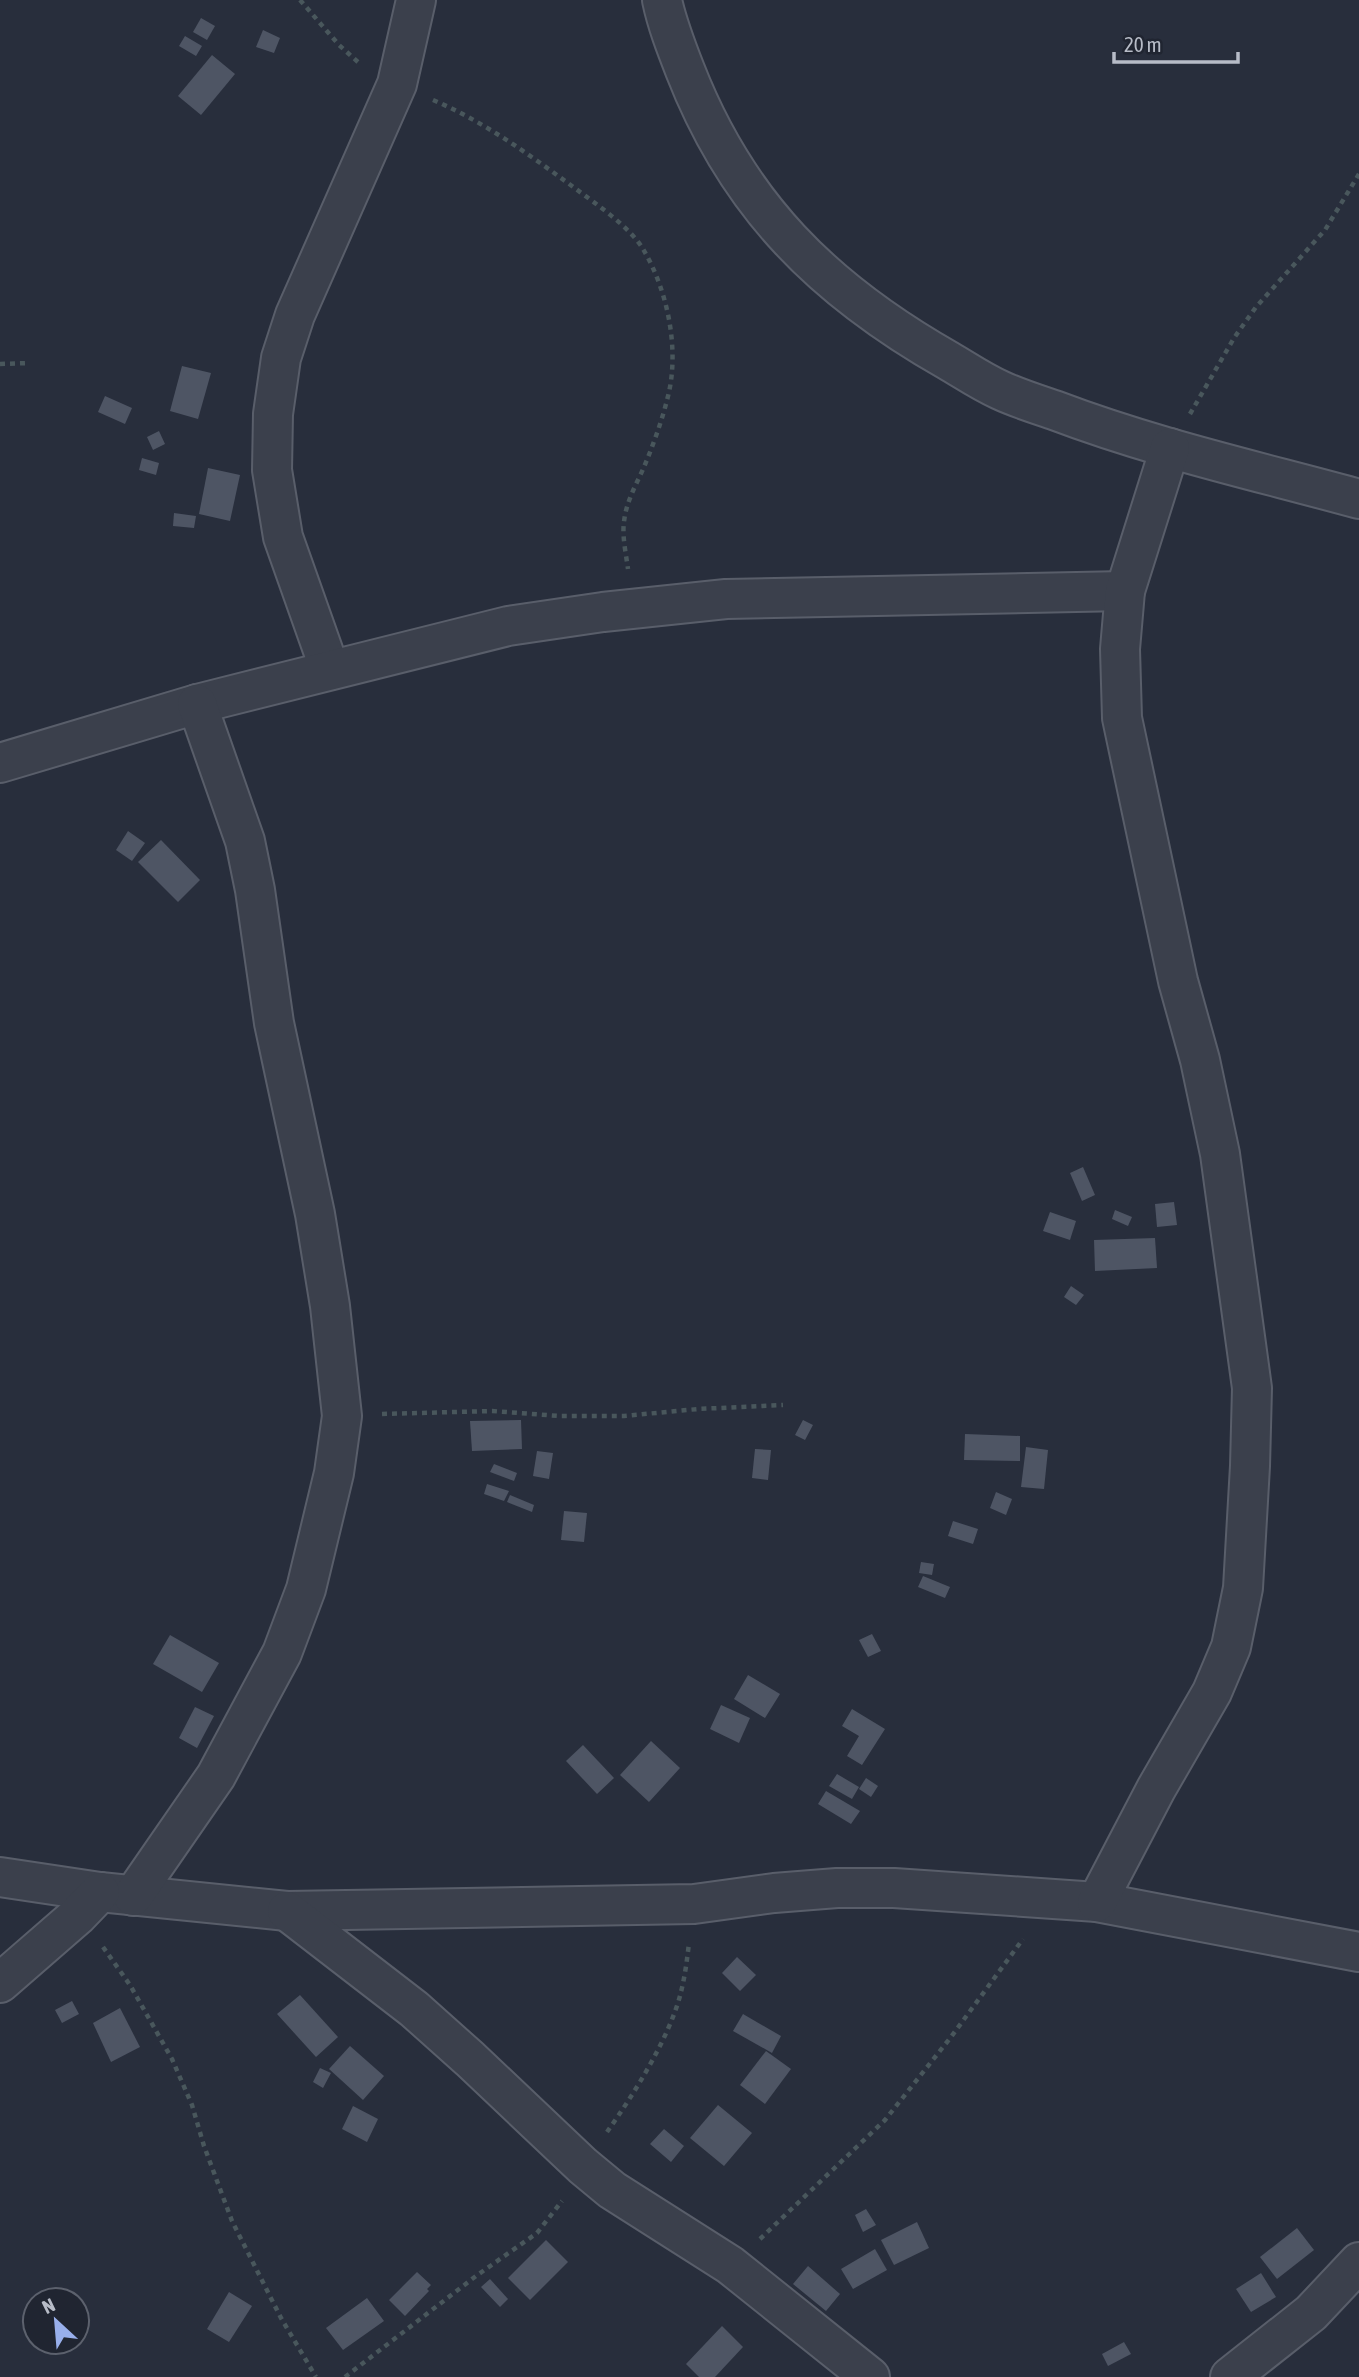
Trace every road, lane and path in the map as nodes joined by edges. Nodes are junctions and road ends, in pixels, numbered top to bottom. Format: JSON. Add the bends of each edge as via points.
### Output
{"nodes":[{"id":1,"x":300,"y":0,"type":"edge"},
{"id":2,"x":416,"y":0,"type":"edge"},
{"id":3,"x":662,"y":0,"type":"edge"},
{"id":4,"x":397,"y":84,"type":"junction"},
{"id":5,"x":1359,"y":174,"type":"edge"},
{"id":6,"x":29,"y":363,"type":"dead end"},
{"id":7,"x":0,"y":364,"type":"edge"},
{"id":8,"x":1170,"y":448,"type":"junction"},
{"id":9,"x":1359,"y":499,"type":"edge"},
{"id":10,"x":1125,"y":591,"type":"junction"},
{"id":11,"x":634,"y":609,"type":"junction"},
{"id":12,"x":330,"y":670,"type":"junction"},
{"id":13,"x":197,"y":704,"type":"junction"},
{"id":14,"x":0,"y":763,"type":"edge"},
{"id":15,"x":783,"y":1405,"type":"dead end"},
{"id":16,"x":342,"y":1416,"type":"junction"},
{"id":17,"x":0,"y":1877,"type":"edge"},
{"id":18,"x":1052,"y":1899,"type":"junction"},
{"id":19,"x":103,"y":1902,"type":"junction"},
{"id":20,"x":1097,"y":1902,"type":"junction"},
{"id":21,"x":694,"y":1904,"type":"junction"},
{"id":22,"x":288,"y":1911,"type":"junction"},
{"id":23,"x":1359,"y":1952,"type":"edge"},
{"id":24,"x":0,"y":1983,"type":"edge"},
{"id":25,"x":583,"y":2166,"type":"junction"},
{"id":26,"x":1359,"y":2262,"type":"edge"},
{"id":27,"x":730,"y":2265,"type":"junction"},
{"id":28,"x":316,"y":2377,"type":"edge"},
{"id":29,"x":345,"y":2377,"type":"edge"},
{"id":30,"x":870,"y":2377,"type":"edge"},
{"id":31,"x":1230,"y":2377,"type":"edge"}],
"edges":[{"from":1,"to":4,"type":"path","via":[[365,68]]},
{"from":2,"to":4,"type":"street"},
{"from":3,"to":8,"type":"street","via":[[700,108],[744,185],[801,253],[851,297],[916,342],[999,390]]},
{"from":4,"to":11,"type":"path","via":[[502,137],[606,211],[642,247],[656,275],[673,358],[660,425],[623,524]]},
{"from":4,"to":12,"type":"street","via":[[295,315],[281,358],[273,414],[272,470],[283,537]]},
{"from":5,"to":8,"type":"path","via":[[1325,230],[1234,338]]},
{"from":6,"to":7,"type":"path"},
{"from":8,"to":9,"type":"street"},
{"from":8,"to":10,"type":"street"},
{"from":10,"to":11,"type":"street","via":[[726,598]]},
{"from":10,"to":20,"type":"street","via":[[1120,649],[1122,718],[1220,1154],[1250,1375],[1251,1453],[1243,1588],[1231,1647],[1212,1692]]},
{"from":11,"to":12,"type":"street","via":[[508,626]]},
{"from":12,"to":13,"type":"street"},
{"from":13,"to":14,"type":"street"},
{"from":13,"to":16,"type":"street","via":[[245,841],[255,890],[274,1023],[331,1306]]},
{"from":15,"to":16,"type":"path","via":[[601,1417],[492,1411]]},
{"from":16,"to":19,"type":"street","via":[[334,1474],[306,1589],[282,1653],[216,1776]]},
{"from":17,"to":19,"type":"street"},
{"from":18,"to":20,"type":"street"},
{"from":18,"to":21,"type":"street","via":[[836,1888]]},
{"from":18,"to":27,"type":"path","via":[[884,2120]]},
{"from":19,"to":22,"type":"street"},
{"from":19,"to":24,"type":"street"},
{"from":19,"to":28,"type":"path","via":[[120,1969],[172,2059],[232,2221]]},
{"from":20,"to":23,"type":"street"},
{"from":21,"to":22,"type":"street"},
{"from":21,"to":25,"type":"path","via":[[681,1994],[670,2023],[633,2095]]},
{"from":22,"to":25,"type":"street","via":[[414,2009]]},
{"from":25,"to":27,"type":"street","via":[[649,2215]]},
{"from":25,"to":29,"type":"path","via":[[537,2233]]},
{"from":26,"to":31,"type":"street","via":[[1311,2313]]},
{"from":27,"to":30,"type":"street"}]}
